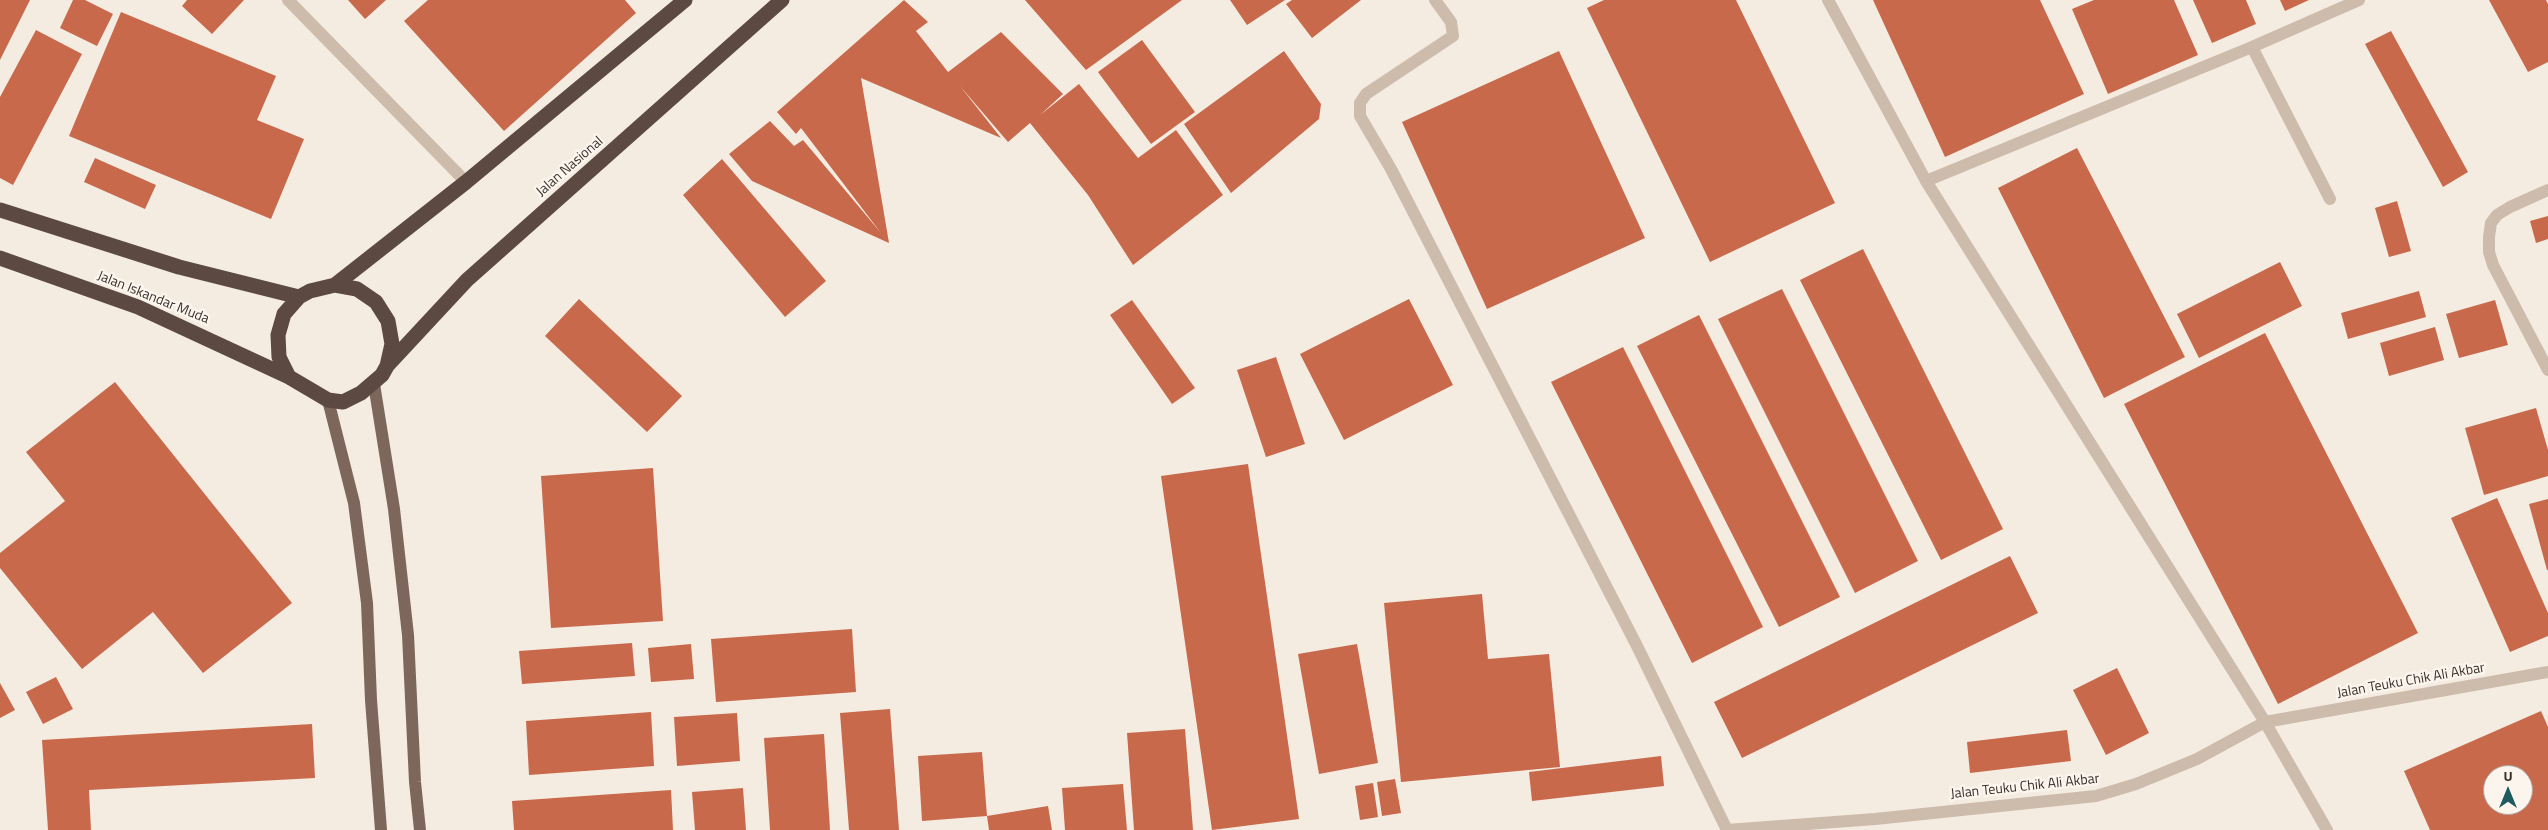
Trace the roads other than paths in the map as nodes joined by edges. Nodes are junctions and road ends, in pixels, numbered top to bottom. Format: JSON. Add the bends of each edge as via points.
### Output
{"nodes":[{"id":1,"x":288,"y":0,"type":"edge"},
{"id":2,"x":684,"y":0,"type":"edge"},
{"id":3,"x":782,"y":0,"type":"edge"},
{"id":4,"x":1435,"y":0,"type":"edge"},
{"id":5,"x":1828,"y":0,"type":"edge"},
{"id":6,"x":2359,"y":0,"type":"edge"},
{"id":7,"x":2252,"y":47,"type":"junction"},
{"id":8,"x":1926,"y":181,"type":"junction"},
{"id":9,"x":466,"y":182,"type":"junction"},
{"id":10,"x":2548,"y":190,"type":"edge"},
{"id":11,"x":2330,"y":199,"type":"dead end"},
{"id":12,"x":0,"y":210,"type":"edge"},
{"id":13,"x":1,"y":261,"type":"edge"},
{"id":14,"x":335,"y":285,"type":"junction"},
{"id":15,"x":299,"y":297,"type":"junction"},
{"id":16,"x":387,"y":366,"type":"junction"},
{"id":17,"x":2548,"y":370,"type":"edge"},
{"id":18,"x":289,"y":377,"type":"junction"},
{"id":19,"x":374,"y":384,"type":"junction"},
{"id":20,"x":328,"y":400,"type":"junction"},
{"id":21,"x":2548,"y":672,"type":"edge"},
{"id":22,"x":2264,"y":722,"type":"junction"},
{"id":23,"x":381,"y":830,"type":"edge"},
{"id":24,"x":420,"y":830,"type":"edge"},
{"id":25,"x":1727,"y":830,"type":"edge"},
{"id":26,"x":2327,"y":830,"type":"edge"}],
"edges":[{"from":1,"to":9,"type":"street"},
{"from":2,"to":9,"type":"highway"},
{"from":3,"to":16,"type":"highway","name":"Jalan Nasional","via":[[467,280]]},
{"from":4,"to":25,"type":"street","via":[[1452,22],[1454,36],[1366,94],[1360,103],[1360,116],[1391,169],[1637,646]]},
{"from":5,"to":8,"type":"street"},
{"from":6,"to":7,"type":"street"},
{"from":7,"to":8,"type":"street"},
{"from":7,"to":11,"type":"street"},
{"from":8,"to":22,"type":"street"},
{"from":9,"to":14,"type":"highway"},
{"from":10,"to":17,"type":"street","via":[[2497,215],[2491,223],[2488,237],[2488,252],[2493,265]]},
{"from":12,"to":15,"type":"highway","via":[[179,267]]},
{"from":13,"to":18,"type":"highway","name":"Jalan Iskandar Muda","via":[[138,307]]},
{"from":14,"to":15,"type":"highway"},
{"from":14,"to":16,"type":"highway","via":[[357,289],[376,302],[388,321],[392,344]]},
{"from":15,"to":18,"type":"highway","via":[[284,314],[278,335],[279,357]]},
{"from":16,"to":19,"type":"highway"},
{"from":18,"to":20,"type":"highway"},
{"from":19,"to":20,"type":"highway","via":[[351,400]]},
{"from":19,"to":24,"type":"main road","via":[[394,508],[408,636]]},
{"from":20,"to":23,"type":"main road","via":[[354,502],[368,603]]},
{"from":21,"to":22,"type":"street","name":"Jalan Teuku Chik Ali Akbar"},
{"from":22,"to":25,"type":"street","name":"Jalan Teuku Chik Ali Akbar","via":[[2197,759],[2096,796]]},
{"from":22,"to":26,"type":"street"}]}
